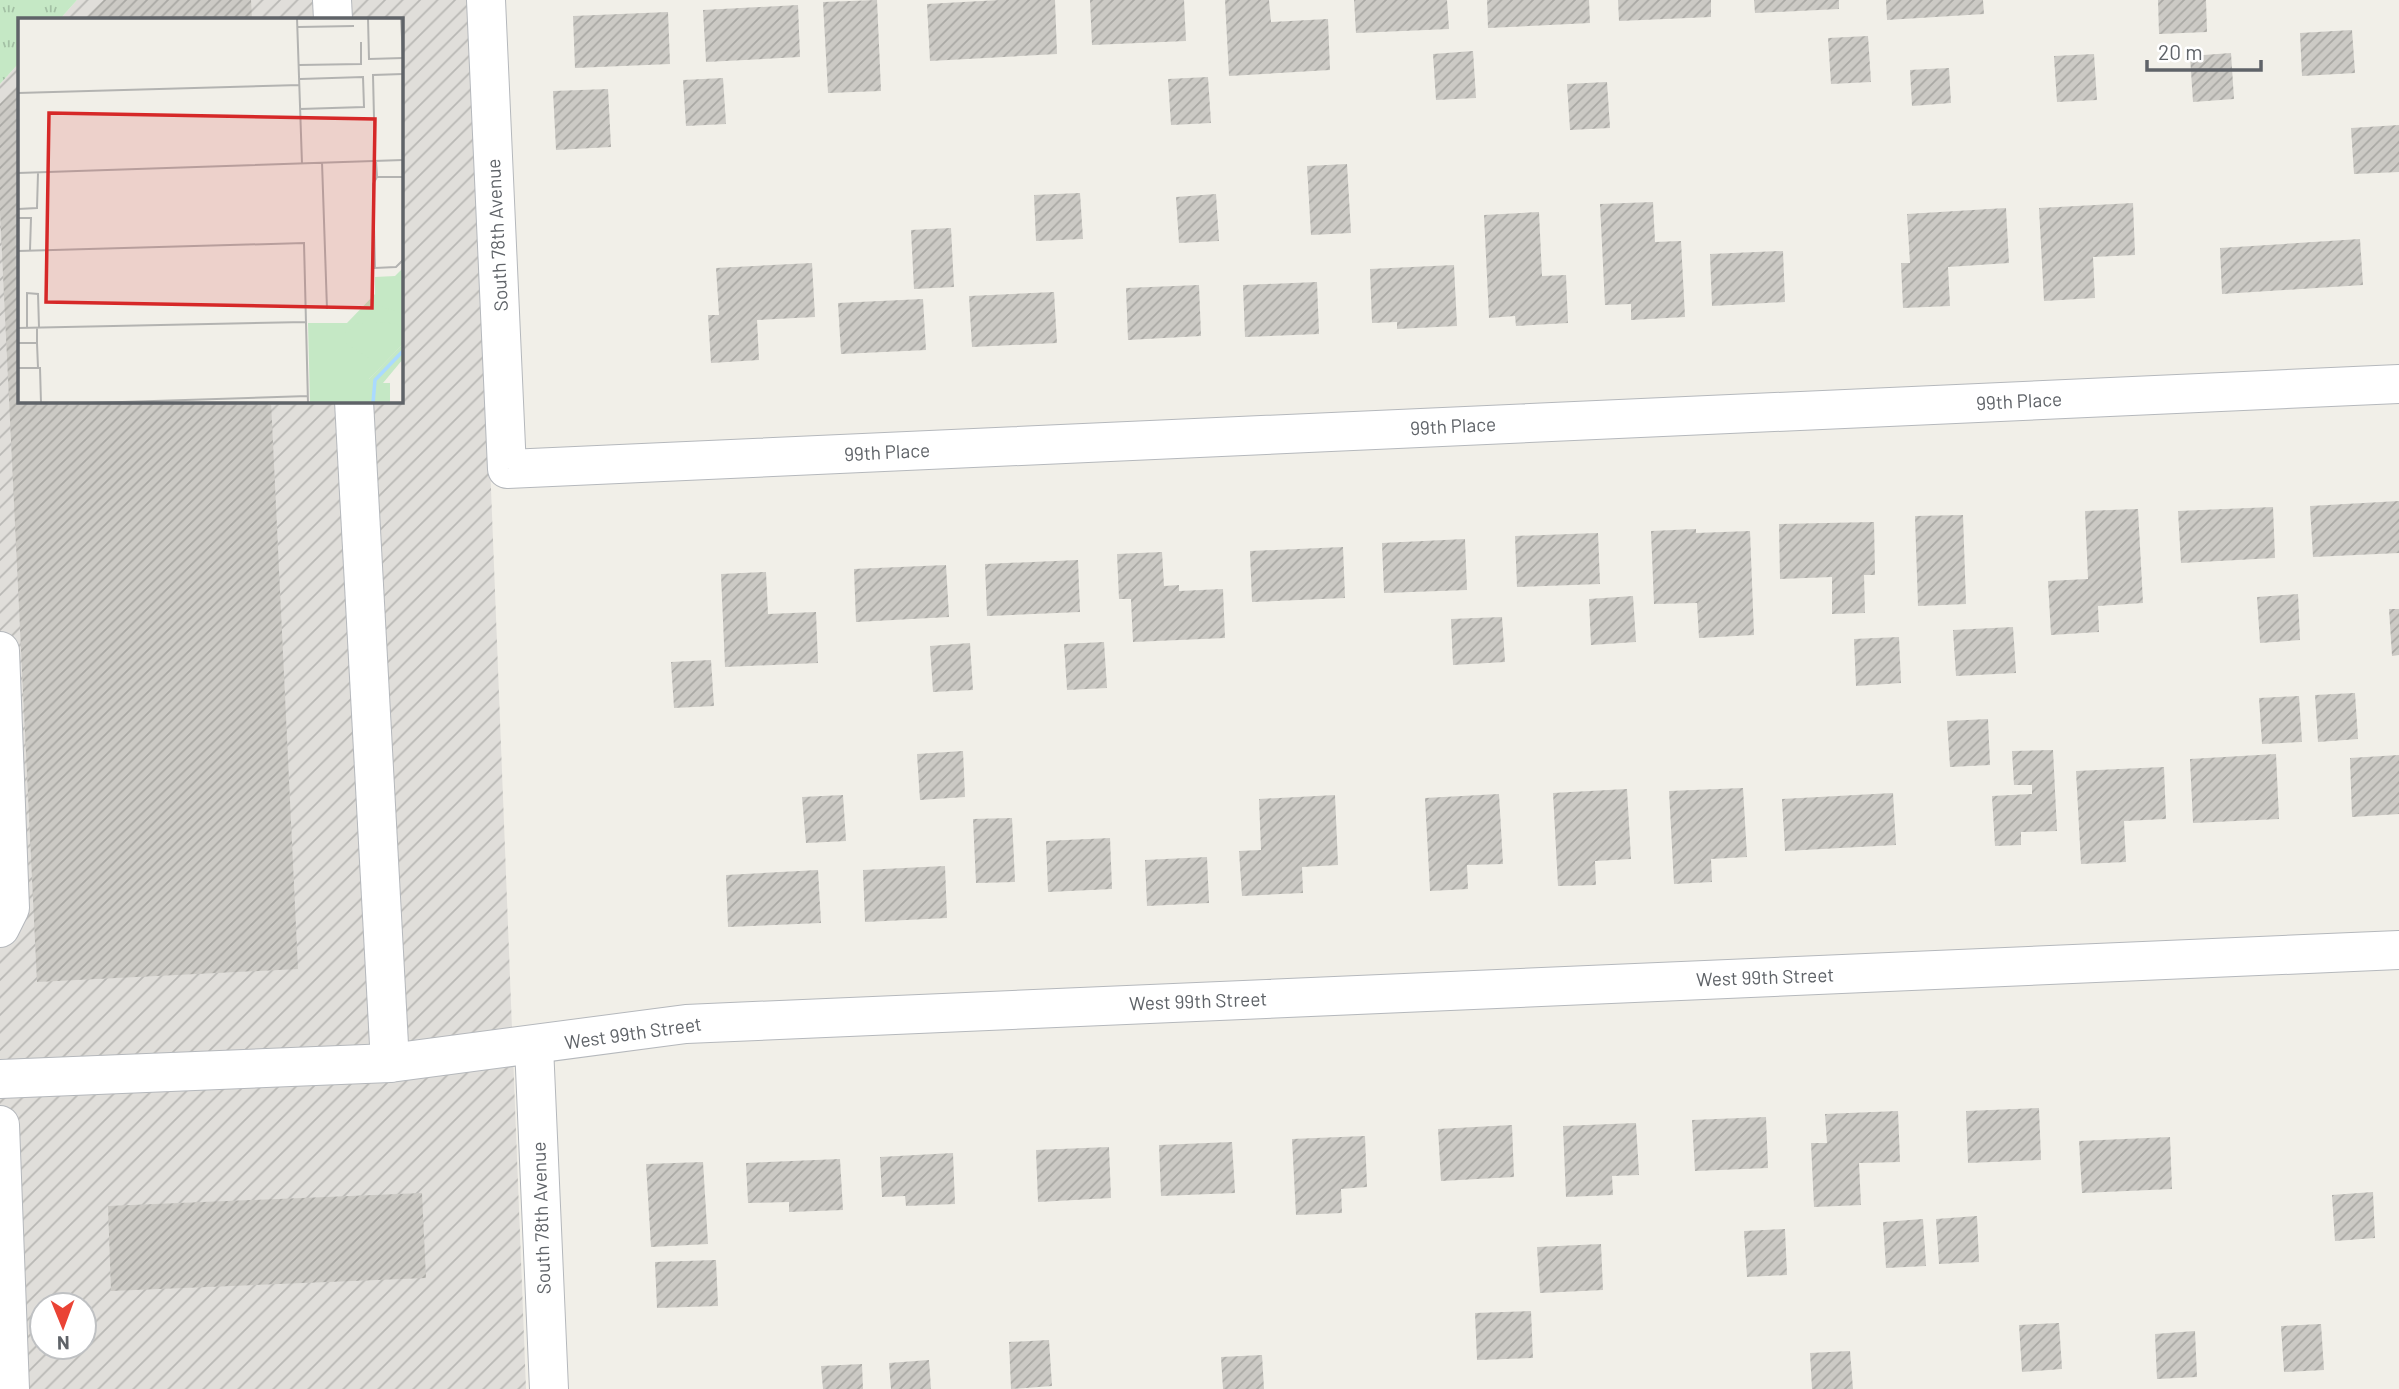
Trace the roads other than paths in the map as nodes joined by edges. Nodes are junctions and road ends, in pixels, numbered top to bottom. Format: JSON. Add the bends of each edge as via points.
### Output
{"nodes":[{"id":1,"x":332,"y":0,"type":"edge"},
{"id":2,"x":486,"y":0,"type":"edge"},
{"id":3,"x":333,"y":18,"type":"edge"},
{"id":4,"x":2399,"y":384,"type":"edge"},
{"id":5,"x":354,"y":402,"type":"edge"},
{"id":6,"x":507,"y":469,"type":"joint"},
{"id":7,"x":0,"y":651,"type":"edge"},
{"id":8,"x":0,"y":928,"type":"edge"},
{"id":9,"x":2399,"y":950,"type":"edge"},
{"id":10,"x":534,"y":1046,"type":"junction"},
{"id":11,"x":390,"y":1063,"type":"junction"},
{"id":12,"x":0,"y":1079,"type":"edge"},
{"id":13,"x":0,"y":1125,"type":"edge"},
{"id":14,"x":10,"y":1389,"type":"edge"},
{"id":15,"x":549,"y":1389,"type":"edge"}],
"edges":[{"from":1,"to":3,"type":"street"},
{"from":2,"to":6,"type":"street","name":"South 78th Avenue"},
{"from":4,"to":6,"type":"street","name":"99th Place"},
{"from":5,"to":11,"type":"street"},
{"from":7,"to":8,"type":"street","via":[[10,908]]},
{"from":9,"to":10,"type":"street","name":"West 99th Street","via":[[686,1024]]},
{"from":10,"to":11,"type":"street","name":"West 99th Street"},
{"from":10,"to":15,"type":"street","name":"South 78th Avenue"},
{"from":11,"to":12,"type":"street","name":"West 99th Street"},
{"from":13,"to":14,"type":"street"}]}
